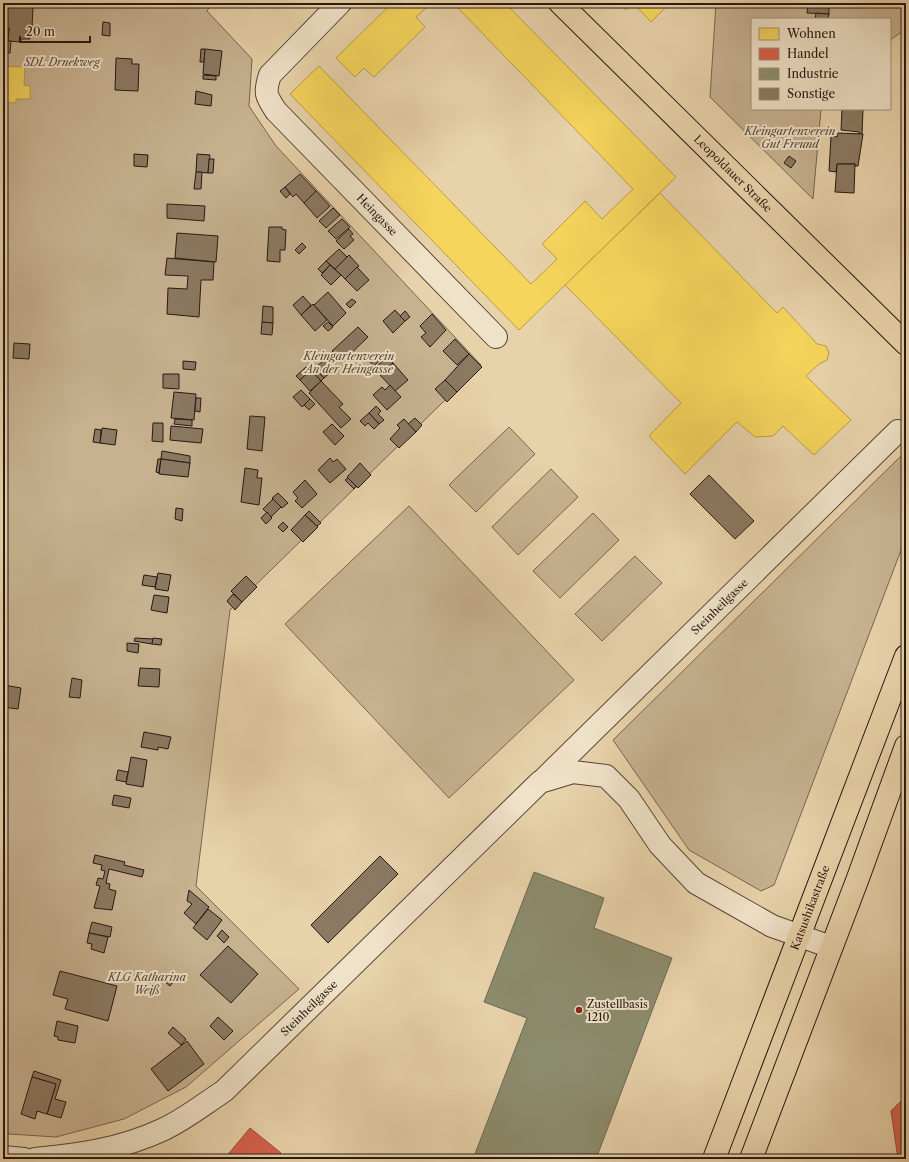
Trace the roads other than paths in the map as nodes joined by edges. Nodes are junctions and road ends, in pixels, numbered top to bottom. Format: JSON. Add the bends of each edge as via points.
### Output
{"nodes":[{"id":1,"x":340,"y":3,"type":"edge"},
{"id":2,"x":560,"y":3,"type":"edge"},
{"id":3,"x":496,"y":337,"type":"dead end"},
{"id":4,"x":906,"y":344,"type":"edge"},
{"id":5,"x":898,"y":431,"type":"dead end"},
{"id":6,"x":906,"y":656,"type":"edge"},
{"id":7,"x":906,"y":746,"type":"edge"},
{"id":8,"x":540,"y":782,"type":"junction"},
{"id":9,"x":799,"y":936,"type":"junction"},
{"id":10,"x":832,"y":947,"type":"junction"},
{"id":11,"x":3,"y":1157,"type":"edge"},
{"id":12,"x":24,"y":1159,"type":"edge"},
{"id":13,"x":35,"y":1159,"type":"edge"},
{"id":14,"x":714,"y":1159,"type":"edge"},
{"id":15,"x":751,"y":1159,"type":"edge"}],
"edges":[{"from":1,"to":3,"type":"street","name":"Heingasse","via":[[270,75],[265,89],[268,98],[276,111]]},
{"from":2,"to":4,"type":"main road","name":"Leopoldauer Straße"},
{"from":5,"to":8,"type":"street","name":"Steinheilgasse"},
{"from":6,"to":9,"type":"main road","name":"Katsushikastraße"},
{"from":7,"to":10,"type":"main road"},
{"from":8,"to":9,"type":"street","name":"Steinheilgasse","via":[[573,772],[606,776],[629,799],[660,845],[696,884],[772,926]]},
{"from":8,"to":13,"type":"street","name":"Steinheilgasse","via":[[224,1091],[163,1130],[114,1148],[73,1156]]},
{"from":9,"to":10,"type":"street","name":"Steinheilgasse"},
{"from":9,"to":14,"type":"main road","name":"Katsushikastraße"},
{"from":10,"to":15,"type":"main road"},
{"from":11,"to":12,"type":"street"}]}
